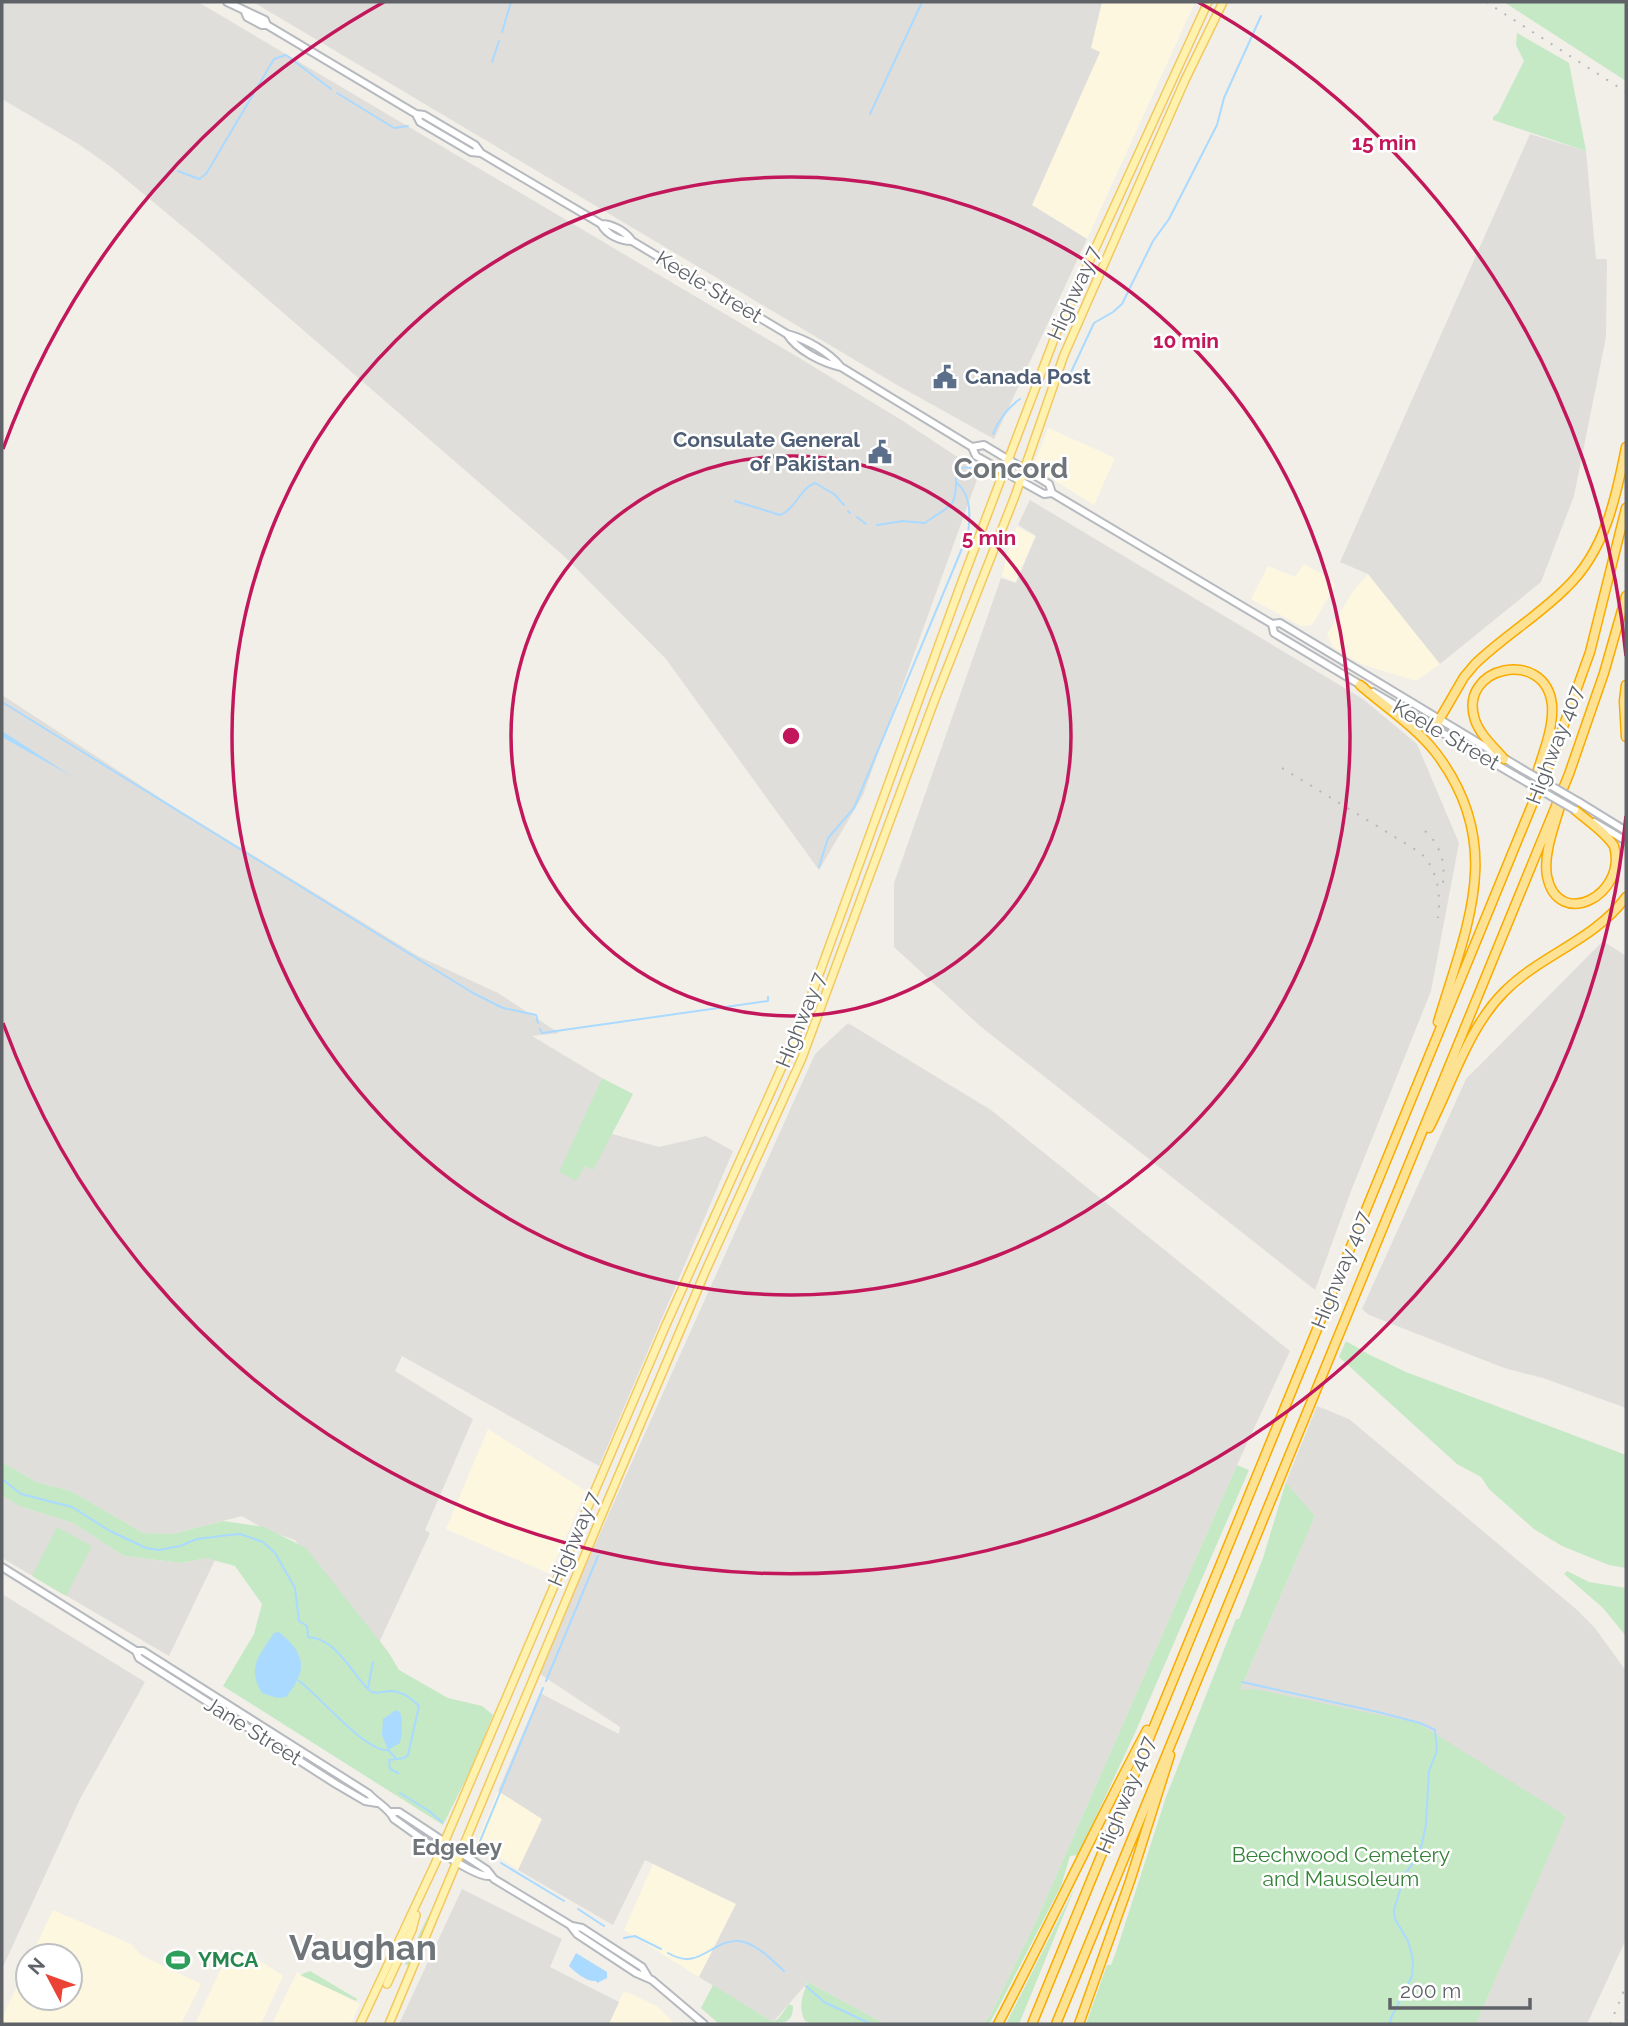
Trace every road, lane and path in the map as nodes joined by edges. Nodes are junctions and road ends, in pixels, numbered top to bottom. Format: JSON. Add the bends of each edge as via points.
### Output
{"nodes":[{"id":1,"x":227,"y":2,"type":"edge"},
{"id":2,"x":1208,"y":2,"type":"edge"},
{"id":3,"x":1223,"y":2,"type":"edge"},
{"id":4,"x":972,"y":447,"type":"junction"},
{"id":5,"x":1626,"y":447,"type":"edge"},
{"id":6,"x":1008,"y":459,"type":"junction"},
{"id":7,"x":1024,"y":470,"type":"junction"},
{"id":8,"x":1003,"y":471,"type":"junction"},
{"id":9,"x":1020,"y":481,"type":"junction"},
{"id":10,"x":1052,"y":494,"type":"junction"},
{"id":11,"x":1626,"y":508,"type":"edge"},
{"id":12,"x":1626,"y":596,"type":"edge"},
{"id":13,"x":1272,"y":624,"type":"junction"},
{"id":14,"x":1360,"y":685,"type":"junction"},
{"id":15,"x":1626,"y":685,"type":"edge"},
{"id":16,"x":1437,"y":723,"type":"junction"},
{"id":17,"x":1626,"y":737,"type":"edge"},
{"id":18,"x":1504,"y":758,"type":"junction"},
{"id":19,"x":1569,"y":774,"type":"junction"},
{"id":20,"x":1577,"y":806,"type":"junction"},
{"id":21,"x":1524,"y":826,"type":"junction"},
{"id":22,"x":1626,"y":831,"type":"edge"},
{"id":23,"x":1626,"y":841,"type":"edge"},
{"id":24,"x":1626,"y":897,"type":"edge"},
{"id":25,"x":1423,"y":1068,"type":"junction"},
{"id":26,"x":1401,"y":1180,"type":"junction"},
{"id":27,"x":2,"y":1567,"type":"edge"},
{"id":28,"x":1169,"y":1691,"type":"junction"},
{"id":29,"x":1182,"y":1716,"type":"junction"},
{"id":30,"x":391,"y":1812,"type":"junction"},
{"id":31,"x":444,"y":1843,"type":"junction"},
{"id":32,"x":440,"y":1851,"type":"junction"},
{"id":33,"x":459,"y":1858,"type":"junction"},
{"id":34,"x":421,"y":1897,"type":"junction"},
{"id":35,"x":387,"y":1984,"type":"dead end"},
{"id":36,"x":360,"y":2024,"type":"edge"},
{"id":37,"x":389,"y":2024,"type":"edge"},
{"id":38,"x":705,"y":2024,"type":"edge"},
{"id":39,"x":998,"y":2024,"type":"edge"},
{"id":40,"x":1031,"y":2024,"type":"edge"},
{"id":41,"x":1056,"y":2024,"type":"edge"},
{"id":42,"x":1076,"y":2024,"type":"edge"}],
"edges":[{"from":1,"to":4,"type":"main road","name":"Keele Street","via":[[250,11],[416,114],[475,145],[481,153],[601,225],[609,224],[628,235],[787,334],[793,343]]},
{"from":2,"to":6,"type":"main road","name":"Highway 7","via":[[1058,328]]},
{"from":3,"to":7,"type":"main road","name":"Highway 7","via":[[1064,355]]},
{"from":4,"to":6,"type":"main road","name":"Keele Street","via":[[984,445]]},
{"from":4,"to":8,"type":"main road","name":"Keele Street","via":[[976,456]]},
{"from":5,"to":16,"type":"highway","via":[[1609,516],[1585,567],[1552,602],[1475,664]]},
{"from":6,"to":7,"type":"main road","name":"Keele Street"},
{"from":6,"to":8,"type":"main road","name":"Highway 7"},
{"from":7,"to":9,"type":"main road","name":"Highway 7"},
{"from":7,"to":10,"type":"main road","name":"Keele Street","via":[[1049,484]]},
{"from":8,"to":9,"type":"main road","name":"Keele Street"},
{"from":8,"to":31,"type":"main road","name":"Highway 7","via":[[809,1002]]},
{"from":9,"to":10,"type":"main road","name":"Keele Street"},
{"from":9,"to":33,"type":"main road","name":"Highway 7","via":[[802,1058],[706,1270]]},
{"from":10,"to":13,"type":"main road","name":"Keele Street"},
{"from":11,"to":21,"type":"highway","name":"Highway 407","via":[[1587,663]]},
{"from":12,"to":19,"type":"highway","name":"Highway 407"},
{"from":13,"to":14,"type":"main road","name":"Keele Street","via":[[1274,633]]},
{"from":13,"to":16,"type":"main road","name":"Keele Street","via":[[1280,623]]},
{"from":14,"to":16,"type":"main road","name":"Keele Street"},
{"from":14,"to":25,"type":"highway","via":[[1435,752],[1469,814],[1475,844],[1476,881],[1464,936]]},
{"from":15,"to":17,"type":"highway"},
{"from":16,"to":18,"type":"main road","name":"Keele Street"},
{"from":16,"to":20,"type":"main road","name":"Keele Street","bridge":true,"via":[[1516,776]]},
{"from":18,"to":20,"type":"main road","name":"Keele Street","bridge":true},
{"from":18,"to":21,"type":"highway","via":[[1480,731],[1473,707],[1484,680],[1509,668],[1538,678],[1547,688],[1552,709]]},
{"from":19,"to":20,"type":"highway","via":[[1546,866],[1553,890],[1580,904],[1609,895],[1620,865],[1614,845]]},
{"from":19,"to":26,"type":"highway","name":"Highway 407"},
{"from":20,"to":22,"type":"main road","name":"Keele Street"},
{"from":20,"to":23,"type":"main road","name":"Keele Street"},
{"from":21,"to":25,"type":"highway","name":"Highway 407"},
{"from":24,"to":26,"type":"highway","via":[[1604,922],[1515,982],[1492,1006]]},
{"from":25,"to":28,"type":"highway","name":"Highway 407"},
{"from":26,"to":29,"type":"highway","name":"Highway 407"},
{"from":27,"to":30,"type":"main road","name":"Jane Street","via":[[336,1784]]},
{"from":28,"to":39,"type":"highway"},
{"from":28,"to":40,"type":"highway","name":"Highway 407"},
{"from":29,"to":41,"type":"highway","name":"Highway 407"},
{"from":29,"to":42,"type":"highway","via":[[1130,1881]]},
{"from":30,"to":31,"type":"main road","name":"Jane Street","via":[[399,1812]]},
{"from":30,"to":32,"type":"main road","name":"Jane Street","via":[[394,1819]]},
{"from":31,"to":32,"type":"main road","name":"Highway 7"},
{"from":31,"to":33,"type":"main road","name":"Jane Street"},
{"from":32,"to":33,"type":"main road","name":"Jane Street"},
{"from":32,"to":34,"type":"main road","name":"Highway 7"},
{"from":33,"to":37,"type":"main road","name":"Highway 7"},
{"from":33,"to":38,"type":"main road","name":"Jane Street","via":[[648,1977]]},
{"from":34,"to":35,"type":"main road","via":[[412,1930]]},
{"from":34,"to":36,"type":"main road","name":"Highway 7"}]}
